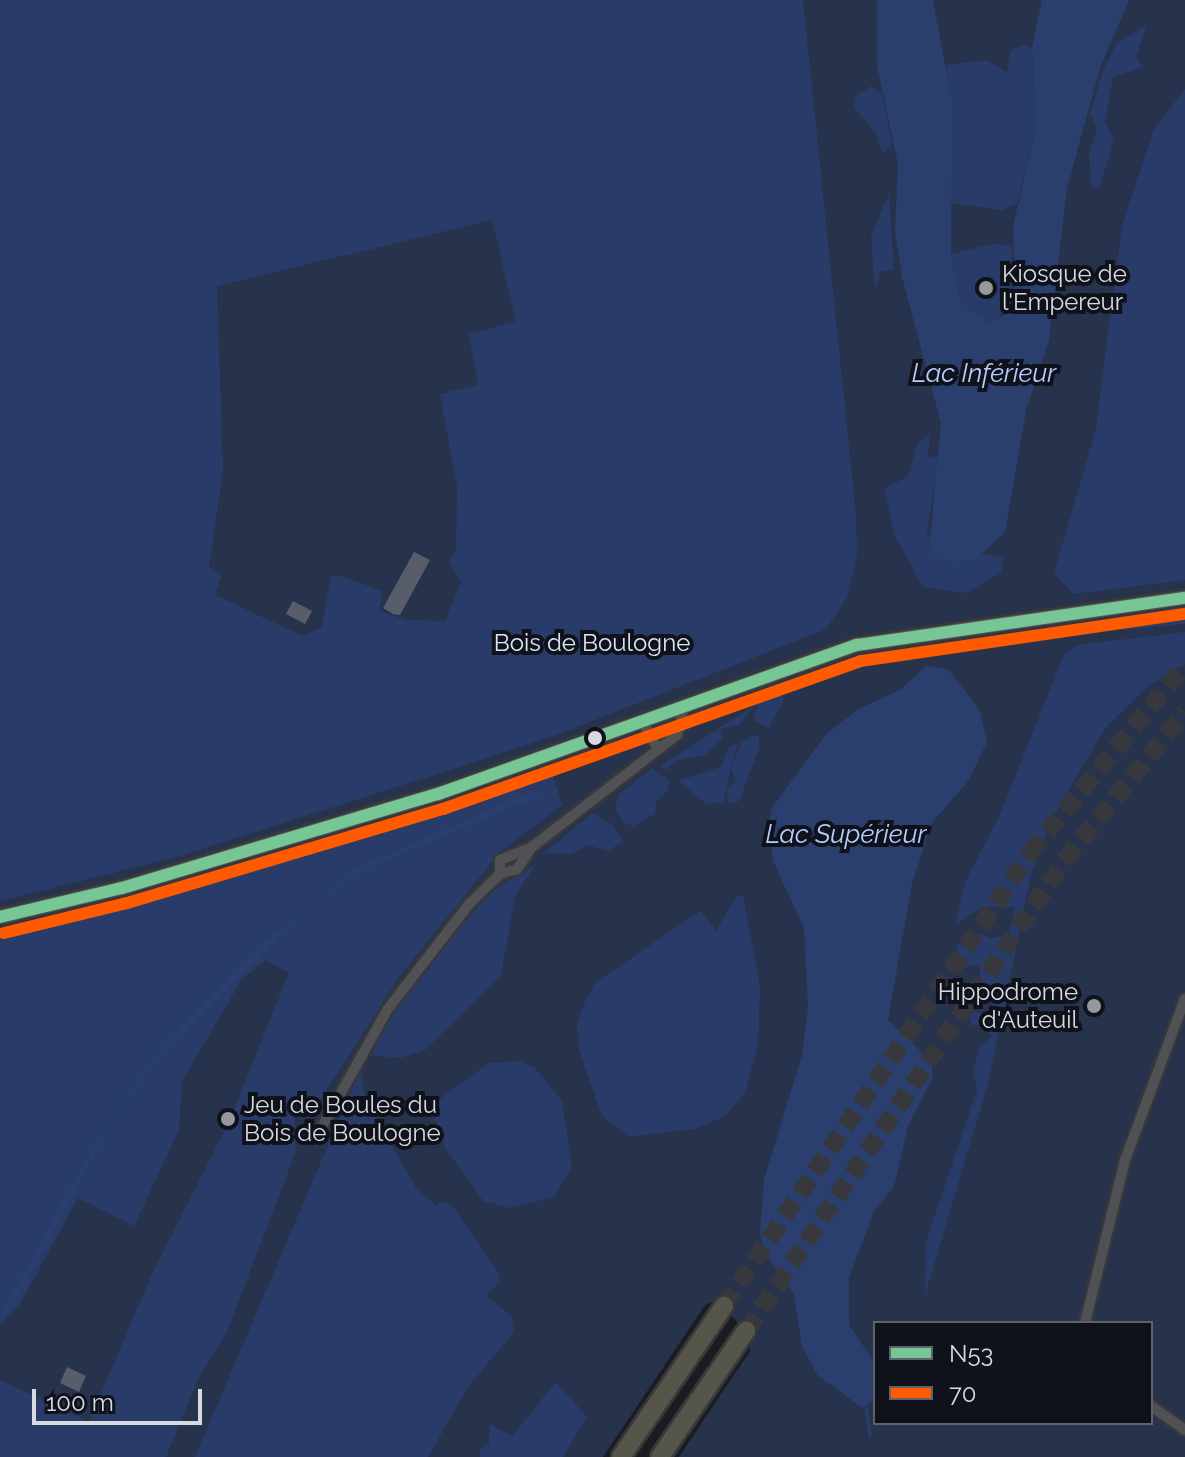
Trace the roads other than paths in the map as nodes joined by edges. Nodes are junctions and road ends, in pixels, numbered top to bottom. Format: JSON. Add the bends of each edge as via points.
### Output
{"nodes":[{"id":1,"x":1185,"y":598,"type":"edge"},
{"id":2,"x":684,"y":707,"type":"junction"},
{"id":3,"x":642,"y":721,"type":"junction"},
{"id":4,"x":657,"y":747,"type":"junction"},
{"id":5,"x":532,"y":847,"type":"junction"},
{"id":6,"x":500,"y":874,"type":"junction"},
{"id":7,"x":0,"y":917,"type":"edge"},
{"id":8,"x":1185,"y":999,"type":"edge"},
{"id":9,"x":317,"y":1136,"type":"dead end"},
{"id":10,"x":724,"y":1306,"type":"tunnel mouth"},
{"id":11,"x":1085,"y":1321,"type":"edge"},
{"id":12,"x":746,"y":1331,"type":"tunnel mouth"},
{"id":13,"x":1153,"y":1407,"type":"edge"},
{"id":14,"x":1185,"y":1430,"type":"edge"},
{"id":15,"x":621,"y":1457,"type":"edge"},
{"id":16,"x":660,"y":1457,"type":"edge"}],
"edges":[{"from":1,"to":2,"type":"main road","via":[[1043,623],[857,645]]},
{"from":2,"to":3,"type":"main road"},
{"from":2,"to":4,"type":"street","via":[[677,735]]},
{"from":3,"to":4,"type":"street"},
{"from":3,"to":7,"type":"main road","via":[[292,840]]},
{"from":4,"to":5,"type":"street"},
{"from":5,"to":6,"type":"street","via":[[517,869]]},
{"from":5,"to":6,"type":"street","via":[[500,860]]},
{"from":6,"to":9,"type":"street","via":[[387,1010]]},
{"from":8,"to":11,"type":"street","via":[[1125,1160]]},
{"from":10,"to":15,"type":"highway"},
{"from":12,"to":16,"type":"highway"},
{"from":13,"to":14,"type":"street"}]}
